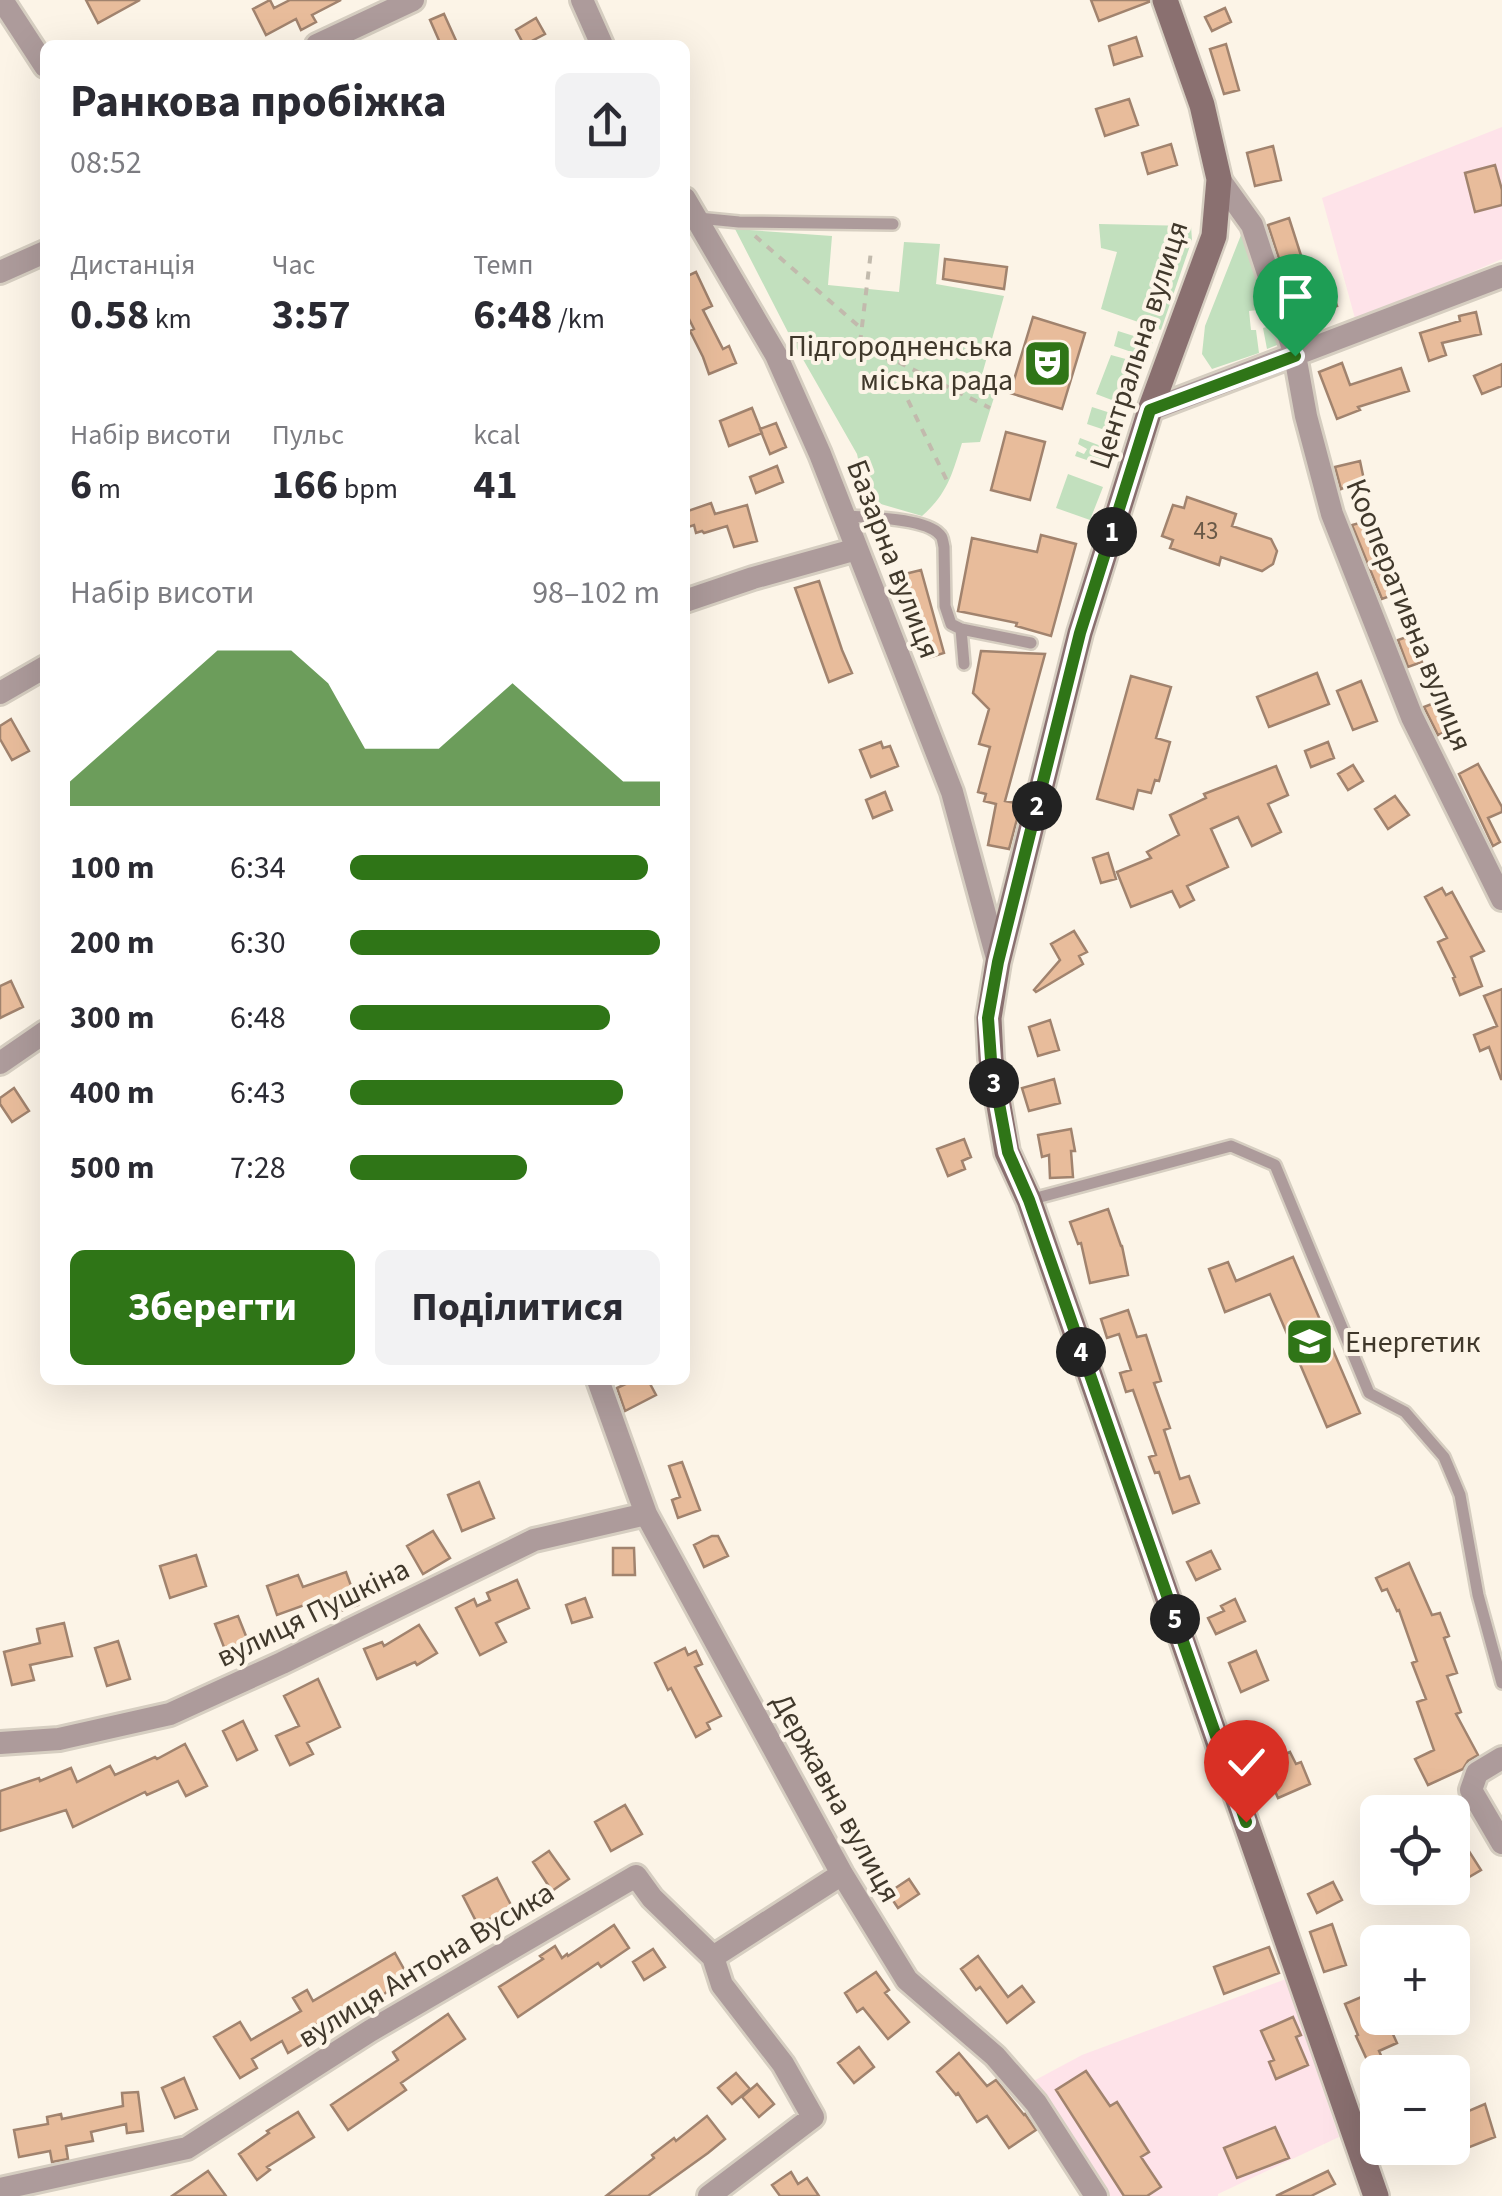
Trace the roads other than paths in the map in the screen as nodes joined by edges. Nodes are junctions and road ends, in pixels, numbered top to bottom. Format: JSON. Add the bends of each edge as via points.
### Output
{"nodes":[{"id":1,"x":2,"y":0,"type":"edge"},
{"id":2,"x":413,"y":0,"type":"edge"},
{"id":3,"x":582,"y":0,"type":"edge"},
{"id":4,"x":1164,"y":0,"type":"edge"},
{"id":5,"x":328,"y":40,"type":"edge"},
{"id":6,"x":600,"y":40,"type":"edge"},
{"id":7,"x":40,"y":58,"type":"edge"},
{"id":8,"x":1219,"y":180,"type":"junction"},
{"id":9,"x":690,"y":208,"type":"edge"},
{"id":10,"x":893,"y":224,"type":"dead end"},
{"id":11,"x":40,"y":254,"type":"edge"},
{"id":12,"x":0,"y":272,"type":"edge"},
{"id":13,"x":1502,"y":276,"type":"edge"},
{"id":14,"x":1295,"y":356,"type":"junction"},
{"id":15,"x":1150,"y":410,"type":"junction"},
{"id":16,"x":844,"y":516,"type":"junction"},
{"id":17,"x":857,"y":549,"type":"junction"},
{"id":18,"x":690,"y":598,"type":"edge"},
{"id":19,"x":961,"y":629,"type":"junction"},
{"id":20,"x":1031,"y":643,"type":"dead end"},
{"id":21,"x":964,"y":664,"type":"dead end"},
{"id":22,"x":40,"y":671,"type":"edge"},
{"id":23,"x":0,"y":693,"type":"edge"},
{"id":24,"x":1502,"y":899,"type":"edge"},
{"id":25,"x":998,"y":962,"type":"junction"},
{"id":26,"x":40,"y":1035,"type":"edge"},
{"id":27,"x":0,"y":1062,"type":"edge"},
{"id":28,"x":1029,"y":1200,"type":"junction"},
{"id":29,"x":600,"y":1385,"type":"edge"},
{"id":30,"x":646,"y":1514,"type":"junction"},
{"id":31,"x":1502,"y":1683,"type":"edge"},
{"id":32,"x":0,"y":1744,"type":"edge"},
{"id":33,"x":1502,"y":1758,"type":"edge"},
{"id":34,"x":1502,"y":1843,"type":"edge"},
{"id":35,"x":842,"y":1874,"type":"junction"},
{"id":36,"x":713,"y":1956,"type":"junction"},
{"id":37,"x":0,"y":2189,"type":"edge"},
{"id":38,"x":708,"y":2196,"type":"edge"},
{"id":39,"x":1096,"y":2196,"type":"edge"},
{"id":40,"x":1376,"y":2196,"type":"edge"}],
"edges":[{"from":1,"to":7,"type":"street"},
{"from":2,"to":5,"type":"street"},
{"from":3,"to":6,"type":"street"},
{"from":4,"to":8,"type":"main road","name":"Центральна вулиця","via":[[1202,105]]},
{"from":8,"to":14,"type":"street","name":"Кооперативна вулиця","via":[[1252,226]]},
{"from":8,"to":15,"type":"main road","name":"Центральна вулиця","via":[[1214,236]]},
{"from":9,"to":10,"type":"lane","via":[[739,222]]},
{"from":9,"to":16,"type":"street","name":"Базарна вулиця","via":[[770,346]]},
{"from":11,"to":12,"type":"street"},
{"from":13,"to":14,"type":"street"},
{"from":14,"to":15,"type":"street"},
{"from":14,"to":24,"type":"street","name":"Кооперативна вулиця","via":[[1332,514],[1412,717]]},
{"from":15,"to":25,"type":"main road","name":"Центральна вулиця","via":[[1080,633]]},
{"from":16,"to":17,"type":"street","name":"Базарна вулиця"},
{"from":16,"to":19,"type":"lane","via":[[934,529],[944,547],[947,615]]},
{"from":17,"to":18,"type":"street"},
{"from":17,"to":25,"type":"street","name":"Базарна вулиця","via":[[952,792]]},
{"from":19,"to":20,"type":"lane"},
{"from":19,"to":21,"type":"lane"},
{"from":22,"to":23,"type":"street"},
{"from":25,"to":28,"type":"main road","name":"Центральна вулиця","via":[[988,1018],[991,1060],[1008,1152]]},
{"from":26,"to":27,"type":"street"},
{"from":28,"to":31,"type":"lane","via":[[1231,1146],[1275,1165],[1369,1393],[1405,1412],[1444,1457],[1460,1494]]},
{"from":28,"to":40,"type":"main road","name":"Центральна вулиця"},
{"from":29,"to":30,"type":"street","name":"Державна вулиця"},
{"from":30,"to":32,"type":"street","name":"вулиця Пушкіна","via":[[534,1540],[170,1714],[59,1739]]},
{"from":30,"to":35,"type":"street","name":"Державна вулиця"},
{"from":33,"to":34,"type":"street","via":[[1477,1773],[1471,1790]]},
{"from":35,"to":36,"type":"street"},
{"from":35,"to":39,"type":"street","name":"Державна вулиця","via":[[907,1980],[1016,2080]]},
{"from":36,"to":37,"type":"street","name":"вулиця Антона Вусика","via":[[636,1876],[370,2031],[187,2148]]},
{"from":36,"to":38,"type":"street","via":[[722,1985],[783,2064],[813,2117]]}]}
